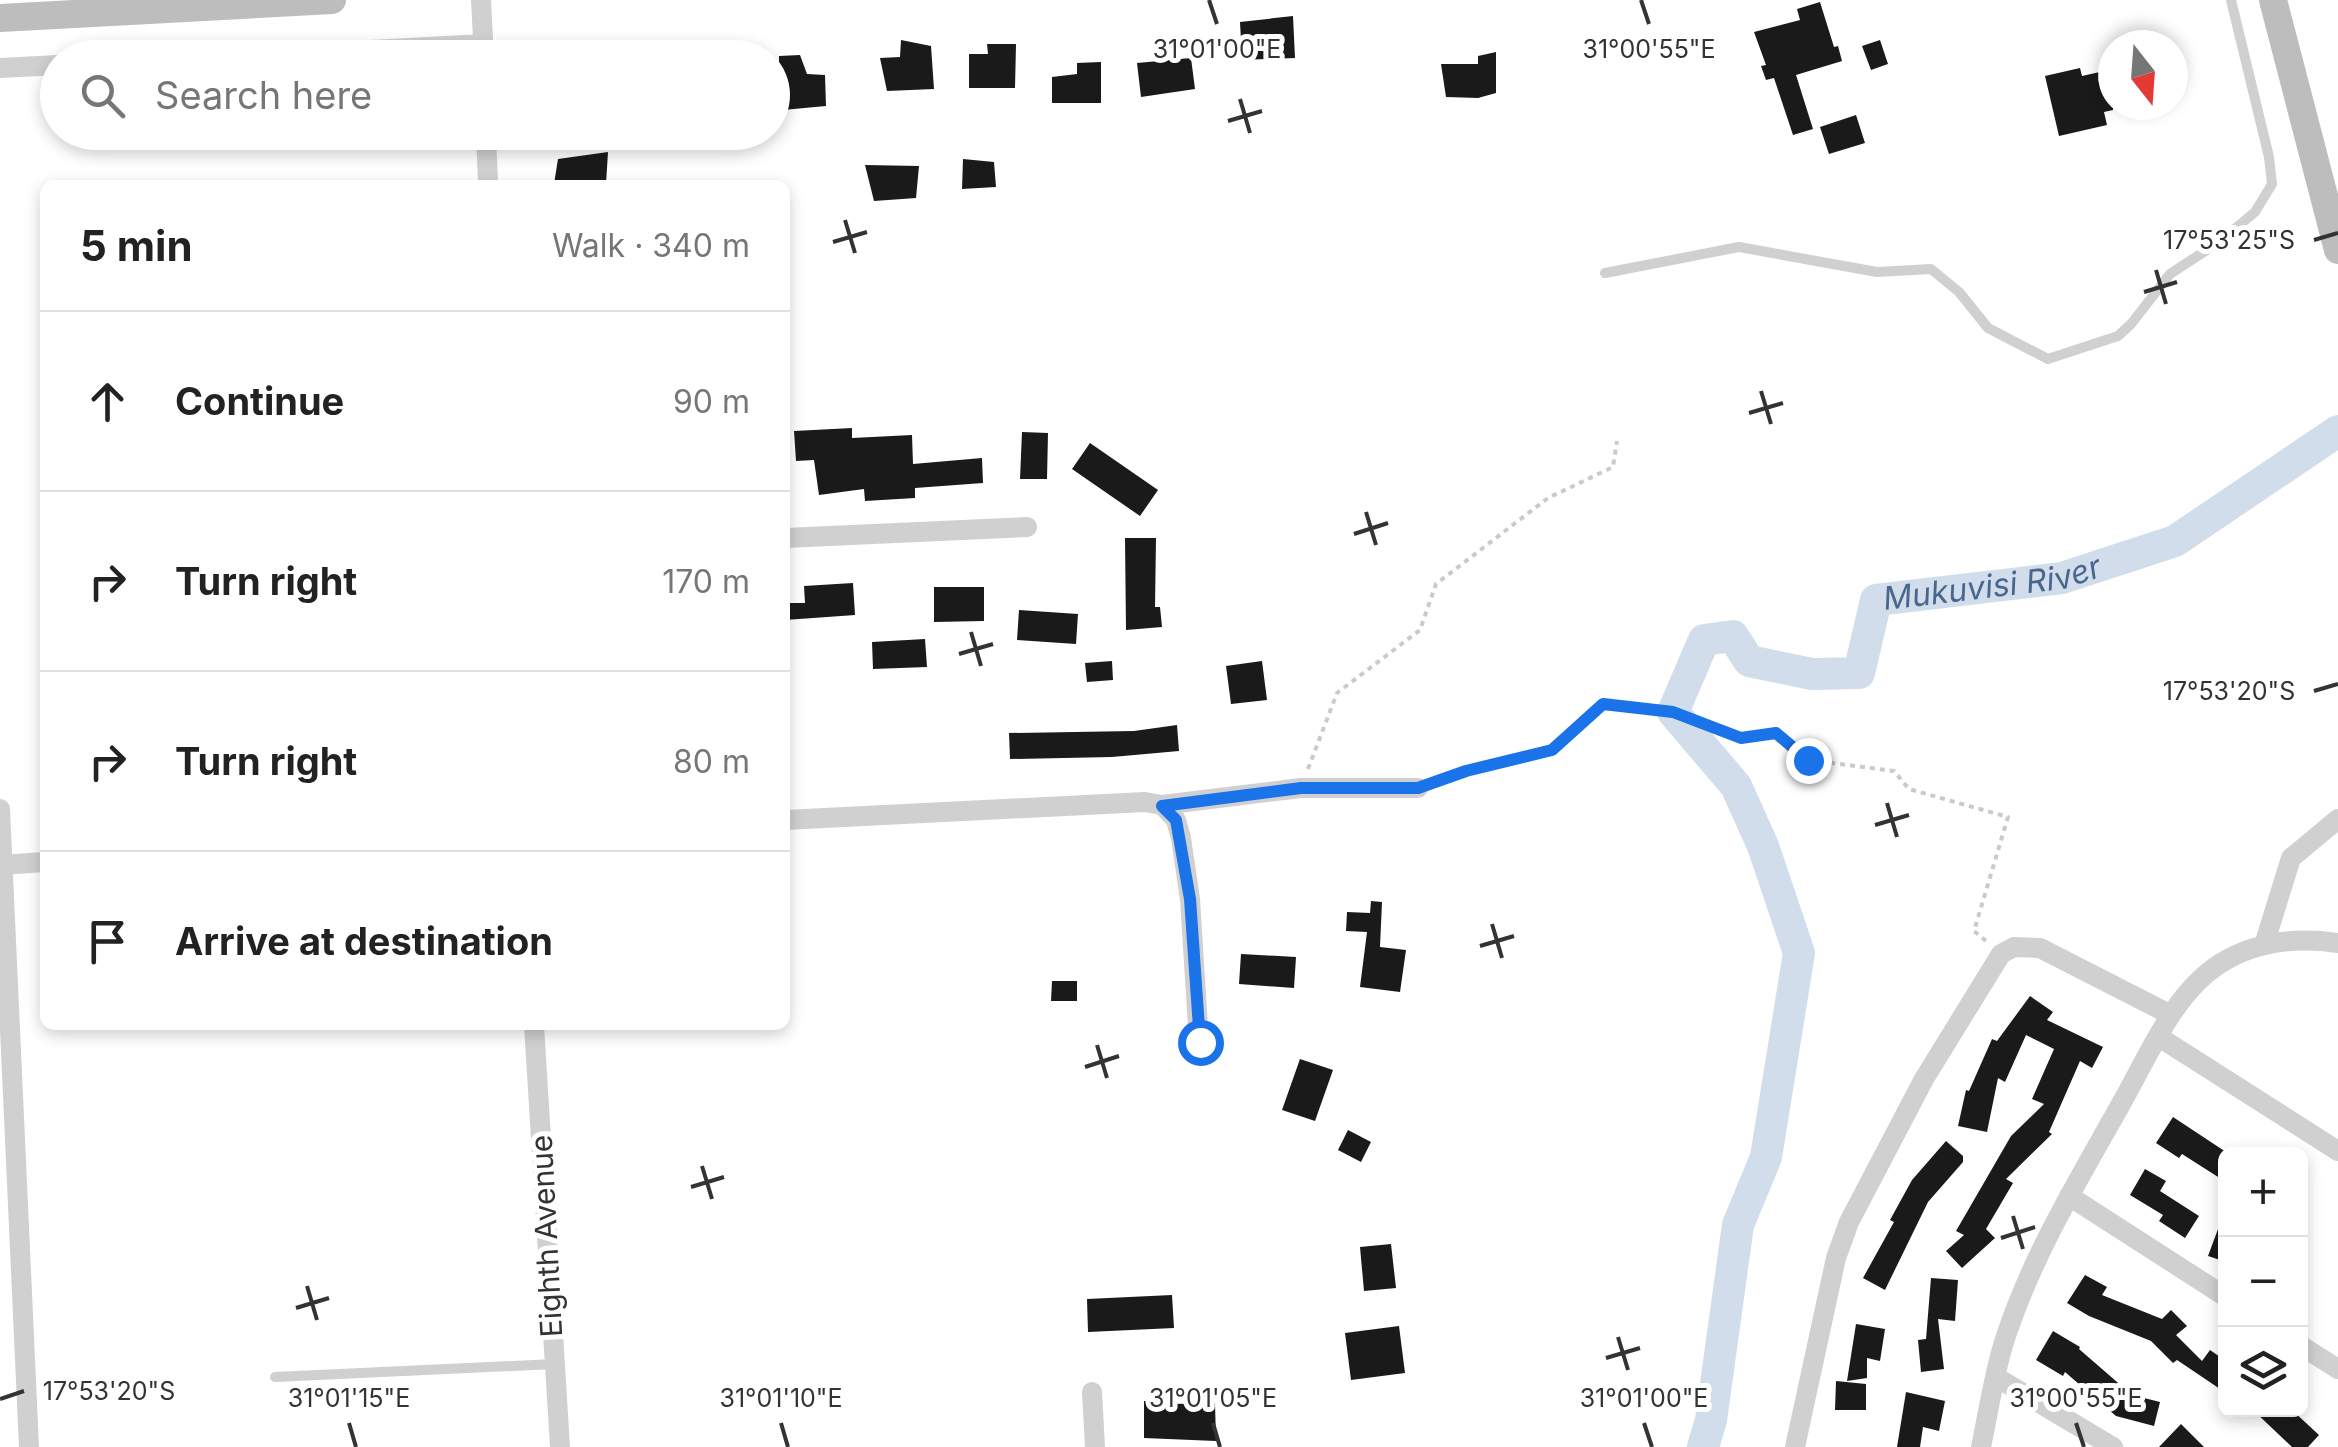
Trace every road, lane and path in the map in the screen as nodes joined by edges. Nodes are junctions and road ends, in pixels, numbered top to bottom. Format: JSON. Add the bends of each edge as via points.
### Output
{"nodes":[{"id":1,"x":332,"y":0,"type":"edge"},
{"id":2,"x":481,"y":0,"type":"edge"},
{"id":3,"x":2231,"y":0,"type":"edge"},
{"id":4,"x":2272,"y":0,"type":"edge"},
{"id":5,"x":0,"y":18,"type":"edge"},
{"id":6,"x":483,"y":40,"type":"edge"},
{"id":7,"x":40,"y":67,"type":"edge"},
{"id":8,"x":0,"y":68,"type":"edge"},
{"id":9,"x":487,"y":150,"type":"edge"},
{"id":10,"x":488,"y":180,"type":"edge"},
{"id":11,"x":2338,"y":250,"type":"edge"},
{"id":12,"x":1605,"y":274,"type":"dead end"},
{"id":13,"x":1617,"y":441,"type":"dead end"},
{"id":14,"x":1027,"y":527,"type":"dead end"},
{"id":15,"x":790,"y":538,"type":"edge"},
{"id":16,"x":1301,"y":788,"type":"junction"},
{"id":17,"x":1418,"y":788,"type":"joint"},
{"id":18,"x":1162,"y":806,"type":"junction"},
{"id":19,"x":0,"y":809,"type":"edge"},
{"id":20,"x":2338,"y":819,"type":"edge"},
{"id":21,"x":790,"y":820,"type":"edge"},
{"id":22,"x":40,"y":862,"type":"edge"},
{"id":23,"x":1,"y":865,"type":"edge"},
{"id":24,"x":2338,"y":942,"type":"edge"},
{"id":25,"x":2264,"y":945,"type":"junction"},
{"id":26,"x":2000,"y":954,"type":"junction"},
{"id":27,"x":2171,"y":1015,"type":"junction"},
{"id":28,"x":534,"y":1030,"type":"edge"},
{"id":29,"x":2159,"y":1038,"type":"junction"},
{"id":30,"x":1200,"y":1042,"type":"dead end"},
{"id":31,"x":2338,"y":1151,"type":"edge"},
{"id":32,"x":2069,"y":1196,"type":"junction"},
{"id":33,"x":2218,"y":1291,"type":"edge"},
{"id":34,"x":2308,"y":1349,"type":"edge"},
{"id":35,"x":554,"y":1364,"type":"junction"},
{"id":36,"x":2338,"y":1369,"type":"edge"},
{"id":37,"x":276,"y":1377,"type":"dead end"},
{"id":38,"x":1996,"y":1377,"type":"junction"},
{"id":39,"x":1092,"y":1392,"type":"dead end"},
{"id":40,"x":29,"y":1447,"type":"edge"},
{"id":41,"x":560,"y":1447,"type":"edge"},
{"id":42,"x":1095,"y":1447,"type":"edge"},
{"id":43,"x":1795,"y":1447,"type":"edge"},
{"id":44,"x":1981,"y":1447,"type":"edge"},
{"id":45,"x":2113,"y":1447,"type":"edge"}],
"edges":[{"from":1,"to":5,"type":"street"},
{"from":2,"to":6,"type":"street"},
{"from":3,"to":12,"type":"lane","via":[[2272,184],[2255,212],[2170,274],[2132,324],[2102,343],[2048,359],[1988,328],[1931,269],[1877,272],[1739,247]]},
{"from":4,"to":11,"type":"street"},
{"from":7,"to":8,"type":"street"},
{"from":9,"to":10,"type":"street"},
{"from":13,"to":16,"type":"path","via":[[1613,467],[1548,498],[1436,584],[1420,630],[1337,692]]},
{"from":14,"to":15,"type":"street"},
{"from":16,"to":17,"type":"street"},
{"from":16,"to":18,"type":"street"},
{"from":17,"to":26,"type":"path","via":[[1552,750],[1603,704],[1673,712],[1741,738],[1776,733],[1808,760],[1894,771],[1909,789],[2008,817],[1974,931]]},
{"from":18,"to":21,"type":"street"},
{"from":18,"to":30,"type":"street","via":[[1176,820],[1190,899]]},
{"from":19,"to":23,"type":"street"},
{"from":20,"to":25,"type":"street","via":[[2290,858]]},
{"from":22,"to":23,"type":"street"},
{"from":23,"to":40,"type":"street"},
{"from":24,"to":25,"type":"street","via":[[2300,938]]},
{"from":25,"to":27,"type":"street","via":[[2218,964]]},
{"from":26,"to":27,"type":"street","via":[[2040,948]]},
{"from":26,"to":43,"type":"street","via":[[1849,1222]]},
{"from":27,"to":29,"type":"street"},
{"from":28,"to":35,"type":"street","name":"Eighth Avenue"},
{"from":29,"to":31,"type":"street"},
{"from":29,"to":32,"type":"street"},
{"from":32,"to":33,"type":"street"},
{"from":32,"to":38,"type":"street","via":[[2026,1283]]},
{"from":34,"to":36,"type":"street"},
{"from":35,"to":37,"type":"lane"},
{"from":35,"to":41,"type":"street","name":"Eighth Avenue"},
{"from":38,"to":44,"type":"street"},
{"from":38,"to":45,"type":"street"},
{"from":39,"to":42,"type":"street"}]}
